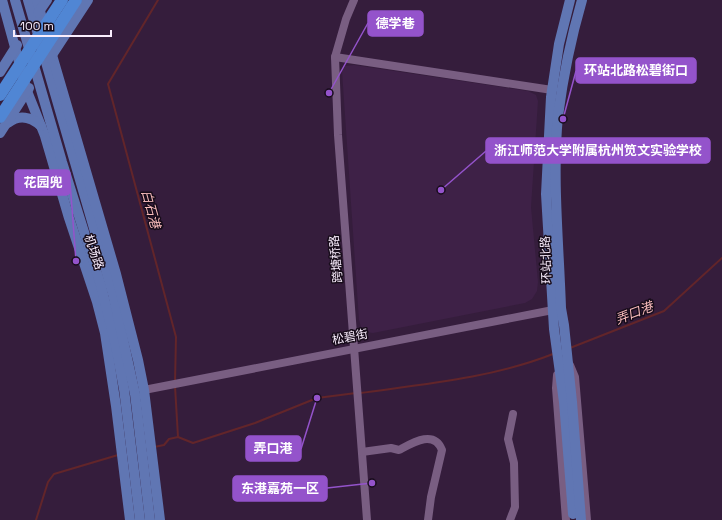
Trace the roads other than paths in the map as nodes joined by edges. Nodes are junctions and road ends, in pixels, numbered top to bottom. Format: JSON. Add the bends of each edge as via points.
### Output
{"nodes":[{"id":1,"x":2,"y":0,"type":"edge"},
{"id":2,"x":15,"y":0,"type":"edge"},
{"id":3,"x":28,"y":0,"type":"edge"},
{"id":4,"x":37,"y":0,"type":"edge"},
{"id":5,"x":47,"y":0,"type":"edge"},
{"id":6,"x":62,"y":0,"type":"edge"},
{"id":7,"x":76,"y":0,"type":"edge"},
{"id":8,"x":88,"y":0,"type":"edge"},
{"id":9,"x":354,"y":0,"type":"edge"},
{"id":10,"x":570,"y":0,"type":"edge"},
{"id":11,"x":582,"y":0,"type":"edge"},
{"id":12,"x":40,"y":10,"type":"junction"},
{"id":13,"x":34,"y":20,"type":"junction"},
{"id":14,"x":26,"y":32,"type":"junction"},
{"id":15,"x":16,"y":48,"type":"junction"},
{"id":16,"x":335,"y":57,"type":"junction"},
{"id":17,"x":49,"y":60,"type":"junction"},
{"id":18,"x":0,"y":72,"type":"edge"},
{"id":19,"x":37,"y":77,"type":"junction"},
{"id":20,"x":552,"y":90,"type":"junction"},
{"id":21,"x":28,"y":91,"type":"junction"},
{"id":22,"x":0,"y":95,"type":"edge"},
{"id":23,"x":2,"y":125,"type":"edge"},
{"id":24,"x":41,"y":126,"type":"junction"},
{"id":25,"x":62,"y":162,"type":"junction"},
{"id":26,"x":58,"y":178,"type":"junction"},
{"id":27,"x":95,"y":214,"type":"junction"},
{"id":28,"x":557,"y":309,"type":"junction"},
{"id":29,"x":356,"y":348,"type":"junction"},
{"id":30,"x":568,"y":360,"type":"junction"},
{"id":31,"x":558,"y":366,"type":"junction"},
{"id":32,"x":149,"y":389,"type":"junction"},
{"id":33,"x":121,"y":406,"type":"junction"},
{"id":34,"x":513,"y":414,"type":"dead end"},
{"id":35,"x":134,"y":433,"type":"junction"},
{"id":36,"x":362,"y":452,"type":"junction"},
{"id":37,"x":133,"y":465,"type":"junction"},
{"id":38,"x":130,"y":520,"type":"edge"},
{"id":39,"x":140,"y":520,"type":"edge"},
{"id":40,"x":150,"y":520,"type":"edge"},
{"id":41,"x":160,"y":520,"type":"edge"},
{"id":42,"x":367,"y":520,"type":"edge"},
{"id":43,"x":428,"y":520,"type":"edge"},
{"id":44,"x":510,"y":520,"type":"edge"},
{"id":45,"x":566,"y":520,"type":"edge"},
{"id":46,"x":574,"y":520,"type":"edge"},
{"id":47,"x":581,"y":520,"type":"edge"},
{"id":48,"x":587,"y":520,"type":"edge"}],
"edges":[{"from":1,"to":15,"type":"main road","name":"机场路"},
{"from":2,"to":14,"type":"main road","name":"机场路"},
{"from":3,"to":13,"type":"main road","name":"机场路"},
{"from":4,"to":12,"type":"main road","name":"机场路"},
{"from":5,"to":12,"type":"main road"},
{"from":6,"to":22,"type":"highway"},
{"from":7,"to":23,"type":"highway"},
{"from":8,"to":17,"type":"main road"},
{"from":9,"to":16,"type":"street","name":"跨塘桥路"},
{"from":10,"to":20,"type":"main road","name":"环站北路","via":[[558,44]]},
{"from":11,"to":28,"type":"main road","name":"环站北路","via":[[564,73],[558,118]]},
{"from":12,"to":13,"type":"main road"},
{"from":12,"to":17,"type":"main road","name":"机场路"},
{"from":13,"to":14,"type":"main road"},
{"from":13,"to":17,"type":"main road","name":"机场路"},
{"from":14,"to":15,"type":"main road"},
{"from":14,"to":19,"type":"main road","name":"机场路"},
{"from":15,"to":18,"type":"main road"},
{"from":15,"to":21,"type":"main road","name":"机场路"},
{"from":16,"to":20,"type":"street"},
{"from":16,"to":29,"type":"street","name":"跨塘桥路","via":[[338,135]]},
{"from":17,"to":19,"type":"main road"},
{"from":17,"to":27,"type":"main road","name":"机场路"},
{"from":19,"to":21,"type":"main road"},
{"from":19,"to":25,"type":"main road","name":"机场路"},
{"from":20,"to":28,"type":"main road","name":"环站北路","via":[[546,194]]},
{"from":21,"to":23,"type":"main road"},
{"from":21,"to":24,"type":"main road","name":"机场路"},
{"from":23,"to":24,"type":"main road","via":[[20,117],[34,120]]},
{"from":24,"to":26,"type":"main road","name":"机场路"},
{"from":25,"to":26,"type":"main road"},
{"from":25,"to":33,"type":"main road","name":"机场路","via":[[101,286],[115,341]]},
{"from":26,"to":33,"type":"main road","name":"机场路","via":[[97,302]]},
{"from":27,"to":32,"type":"main road","name":"机场路"},
{"from":27,"to":35,"type":"main road","name":"机场路","via":[[135,394]]},
{"from":28,"to":29,"type":"street","name":"松碧街"},
{"from":28,"to":30,"type":"main road","name":"环站北路","via":[[564,325]]},
{"from":28,"to":31,"type":"main road","name":"环站北路","via":[[554,329]]},
{"from":29,"to":32,"type":"street","name":"松碧街"},
{"from":29,"to":36,"type":"street","name":"跨塘桥路"},
{"from":30,"to":47,"type":"main road","name":"环站北路"},
{"from":30,"to":48,"type":"street","via":[[575,377]]},
{"from":31,"to":45,"type":"street","via":[[556,388]]},
{"from":31,"to":46,"type":"main road","name":"环站北路","via":[[564,402]]},
{"from":32,"to":35,"type":"main road","name":"机场路"},
{"from":33,"to":35,"type":"main road","name":"机场路"},
{"from":34,"to":44,"type":"street","via":[[508,438],[514,463],[515,507]]},
{"from":35,"to":37,"type":"main road","name":"机场路"},
{"from":35,"to":41,"type":"main road","name":"机场路","via":[[153,459]]},
{"from":36,"to":42,"type":"street","name":"跨塘桥路"},
{"from":36,"to":43,"type":"street","via":[[391,448],[399,450],[426,438],[440,443],[442,450]]},
{"from":37,"to":38,"type":"main road","name":"机场路"},
{"from":37,"to":39,"type":"main road","name":"机场路"},
{"from":37,"to":40,"type":"main road","name":"机场路"}]}
